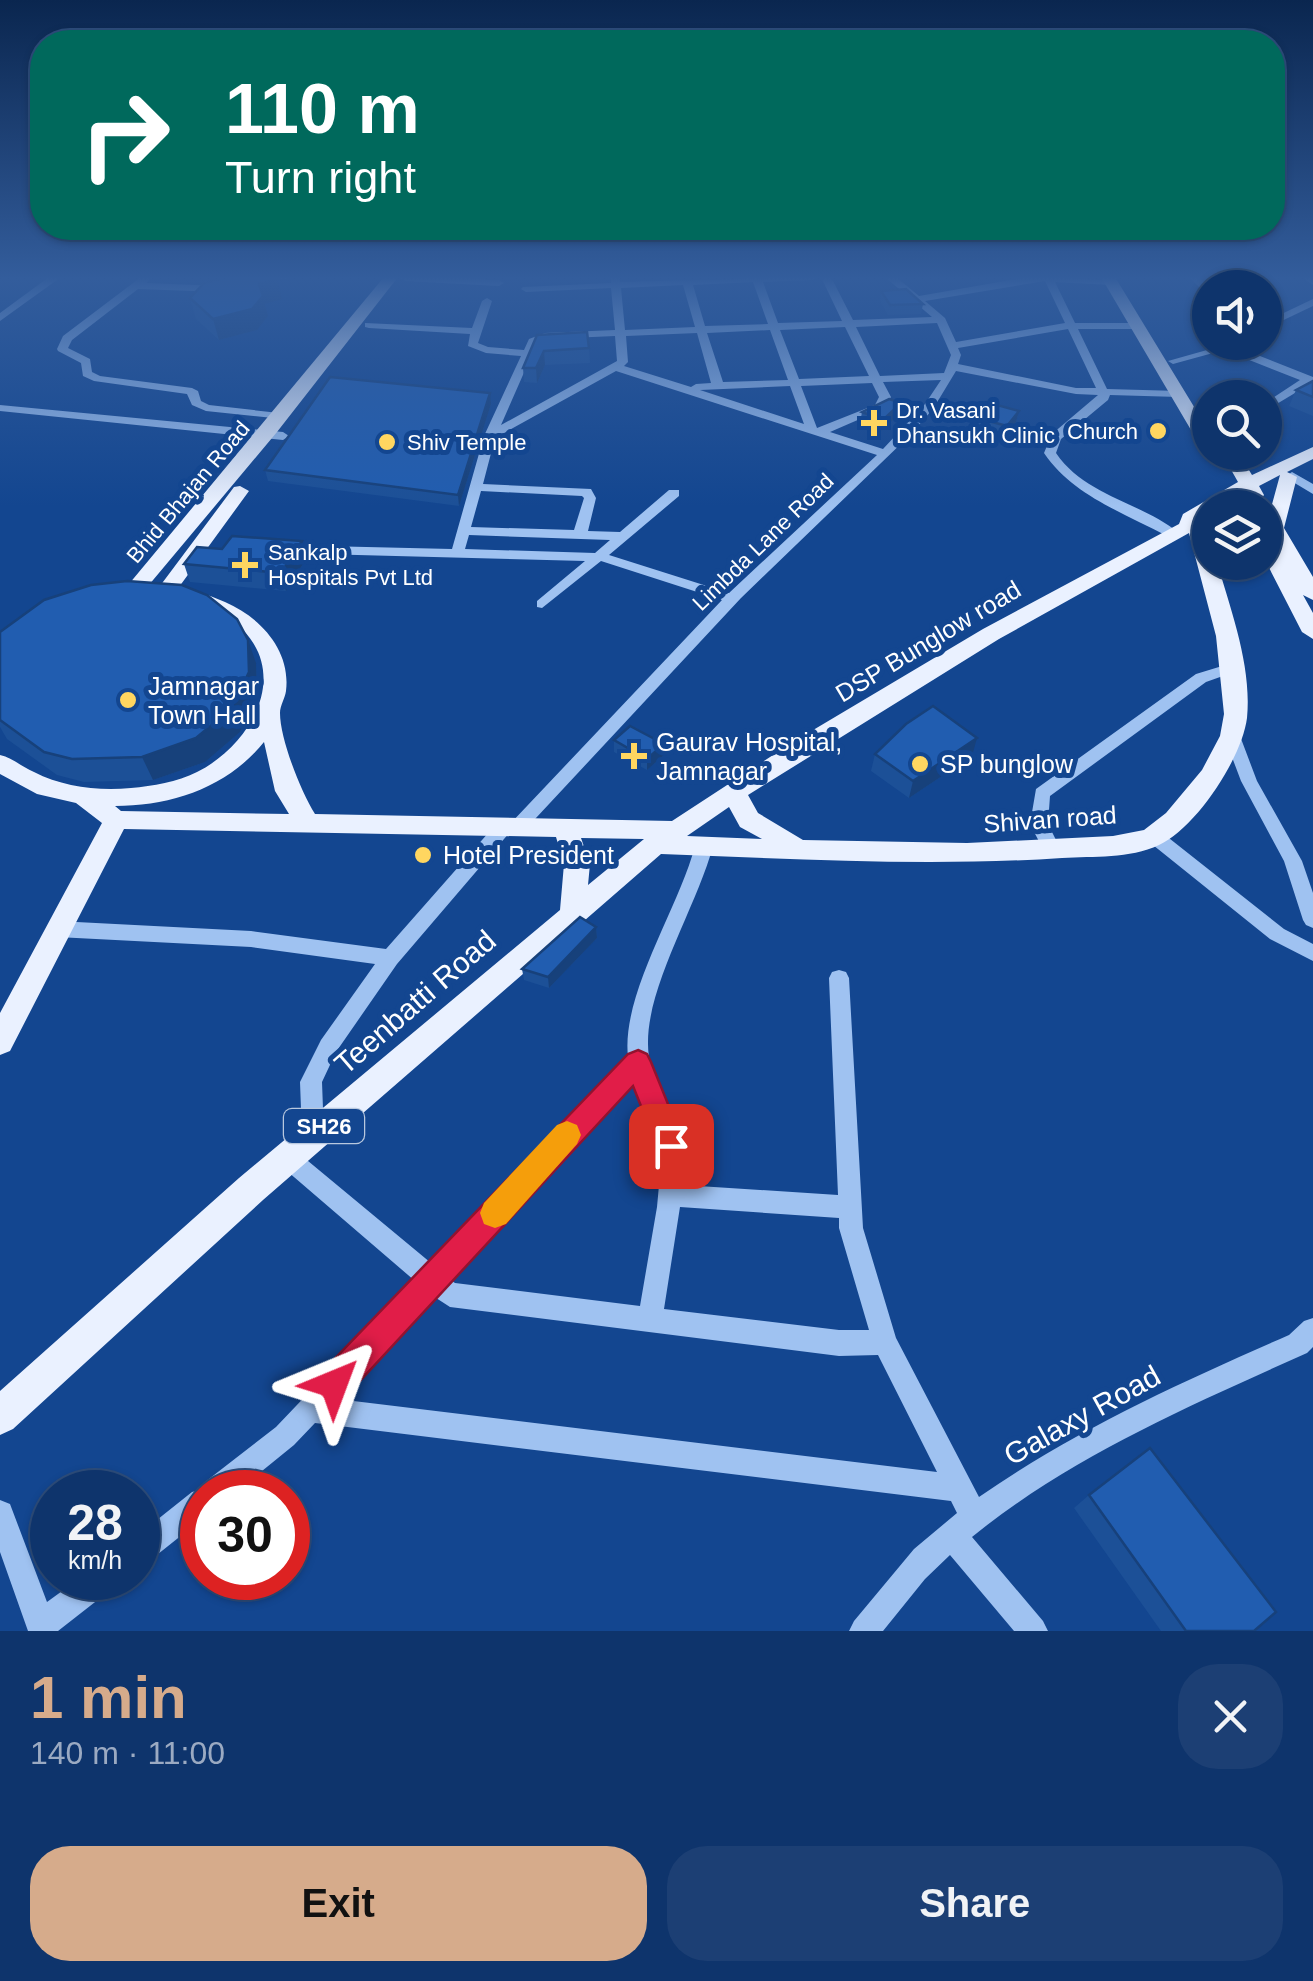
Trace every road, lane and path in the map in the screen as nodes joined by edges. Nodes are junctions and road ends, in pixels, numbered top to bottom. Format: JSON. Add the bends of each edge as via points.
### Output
{"nodes":[{"id":1,"x":70,"y":353,"type":"edge"},
{"id":2,"x":333,"y":353,"type":"edge"},
{"id":3,"x":344,"y":353,"type":"edge"},
{"id":4,"x":526,"y":353,"type":"edge"},
{"id":5,"x":624,"y":353,"type":"edge"},
{"id":6,"x":707,"y":353,"type":"edge"},
{"id":7,"x":786,"y":353,"type":"edge"},
{"id":8,"x":864,"y":353,"type":"edge"},
{"id":9,"x":953,"y":353,"type":"edge"},
{"id":10,"x":1083,"y":353,"type":"edge"},
{"id":11,"x":1154,"y":353,"type":"edge"},
{"id":12,"x":1167,"y":353,"type":"edge"},
{"id":13,"x":1192,"y":355,"type":"edge"},
{"id":14,"x":1264,"y":360,"type":"edge"},
{"id":15,"x":1173,"y":361,"type":"junction"},
{"id":16,"x":616,"y":367,"type":"junction"},
{"id":17,"x":952,"y":372,"type":"junction"},
{"id":18,"x":876,"y":379,"type":"junction"},
{"id":19,"x":1311,"y":380,"type":"edge"},
{"id":20,"x":797,"y":382,"type":"junction"},
{"id":21,"x":718,"y":386,"type":"junction"},
{"id":22,"x":680,"y":387,"type":"junction"},
{"id":23,"x":1192,"y":392,"type":"edge"},
{"id":24,"x":1104,"y":393,"type":"junction"},
{"id":25,"x":1178,"y":394,"type":"junction"},
{"id":26,"x":1282,"y":398,"type":"edge"},
{"id":27,"x":0,"y":408,"type":"edge"},
{"id":28,"x":1192,"y":417,"type":"edge"},
{"id":29,"x":276,"y":429,"type":"junction"},
{"id":30,"x":816,"y":431,"type":"junction"},
{"id":31,"x":490,"y":436,"type":"junction"},
{"id":32,"x":1313,"y":452,"type":"edge"},
{"id":33,"x":883,"y":453,"type":"junction"},
{"id":34,"x":1313,"y":464,"type":"edge"},
{"id":35,"x":1277,"y":470,"type":"edge"},
{"id":36,"x":1287,"y":474,"type":"junction"},
{"id":37,"x":475,"y":487,"type":"junction"},
{"id":38,"x":1269,"y":490,"type":"edge"},
{"id":39,"x":1269,"y":490,"type":"edge"},
{"id":40,"x":1313,"y":490,"type":"edge"},
{"id":41,"x":674,"y":493,"type":"dead end"},
{"id":42,"x":1192,"y":522,"type":"edge"},
{"id":43,"x":1192,"y":525,"type":"edge"},
{"id":44,"x":464,"y":530,"type":"junction"},
{"id":45,"x":580,"y":534,"type":"junction"},
{"id":46,"x":622,"y":536,"type":"junction"},
{"id":47,"x":273,"y":548,"type":"edge"},
{"id":48,"x":1282,"y":550,"type":"edge"},
{"id":49,"x":457,"y":555,"type":"junction"},
{"id":50,"x":602,"y":557,"type":"junction"},
{"id":51,"x":1282,"y":569,"type":"edge"},
{"id":52,"x":1210,"y":580,"type":"edge"},
{"id":53,"x":164,"y":594,"type":"junction"},
{"id":54,"x":1313,"y":594,"type":"edge"},
{"id":55,"x":732,"y":599,"type":"junction"},
{"id":56,"x":542,"y":604,"type":"dead end"},
{"id":57,"x":1313,"y":632,"type":"edge"},
{"id":58,"x":1232,"y":668,"type":"junction"},
{"id":59,"x":270,"y":718,"type":"junction"},
{"id":60,"x":1232,"y":736,"type":"junction"},
{"id":61,"x":0,"y":763,"type":"edge"},
{"id":62,"x":733,"y":791,"type":"junction"},
{"id":63,"x":85,"y":797,"type":"junction"},
{"id":64,"x":116,"y":820,"type":"junction"},
{"id":65,"x":307,"y":822,"type":"junction"},
{"id":66,"x":509,"y":828,"type":"junction"},
{"id":67,"x":566,"y":830,"type":"junction"},
{"id":68,"x":1154,"y":836,"type":"junction"},
{"id":69,"x":665,"y":837,"type":"junction"},
{"id":70,"x":704,"y":846,"type":"junction"},
{"id":71,"x":806,"y":849,"type":"junction"},
{"id":72,"x":1052,"y":850,"type":"junction"},
{"id":73,"x":573,"y":911,"type":"junction"},
{"id":74,"x":1313,"y":920,"type":"edge"},
{"id":75,"x":57,"y":930,"type":"junction"},
{"id":76,"x":1313,"y":953,"type":"edge"},
{"id":77,"x":390,"y":958,"type":"junction"},
{"id":78,"x":839,"y":978,"type":"dead end"},
{"id":79,"x":0,"y":1042,"type":"edge"},
{"id":80,"x":638,"y":1062,"type":"junction"},
{"id":81,"x":313,"y":1136,"type":"junction"},
{"id":82,"x":288,"y":1158,"type":"junction"},
{"id":83,"x":668,"y":1195,"type":"junction"},
{"id":84,"x":848,"y":1207,"type":"junction"},
{"id":85,"x":432,"y":1282,"type":"junction"},
{"id":86,"x":650,"y":1320,"type":"junction"},
{"id":87,"x":1313,"y":1330,"type":"edge"},
{"id":88,"x":885,"y":1342,"type":"junction"},
{"id":89,"x":310,"y":1410,"type":"junction"},
{"id":90,"x":0,"y":1416,"type":"edge"},
{"id":91,"x":242,"y":1470,"type":"edge"},
{"id":92,"x":959,"y":1488,"type":"junction"},
{"id":93,"x":0,"y":1514,"type":"edge"},
{"id":94,"x":180,"y":1519,"type":"edge"},
{"id":95,"x":964,"y":1527,"type":"junction"},
{"id":96,"x":160,"y":1535,"type":"edge"},
{"id":97,"x":76,"y":1600,"type":"edge"},
{"id":98,"x":42,"y":1627,"type":"edge"},
{"id":99,"x":1028,"y":1629,"type":"edge"},
{"id":100,"x":864,"y":1631,"type":"edge"}],
"edges":[{"from":1,"to":29,"type":"street","via":[[86,361],[87,374],[192,392],[196,404]]},
{"from":2,"to":29,"type":"main road","name":"Bhid Bhajan Road"},
{"from":3,"to":29,"type":"main road","name":"Bhid Bhajan Road"},
{"from":4,"to":31,"type":"street"},
{"from":5,"to":16,"type":"street"},
{"from":6,"to":21,"type":"street"},
{"from":7,"to":20,"type":"street"},
{"from":8,"to":18,"type":"street"},
{"from":9,"to":17,"type":"street"},
{"from":10,"to":24,"type":"street"},
{"from":11,"to":25,"type":"main road"},
{"from":12,"to":15,"type":"main road"},
{"from":13,"to":15,"type":"street"},
{"from":14,"to":19,"type":"street"},
{"from":15,"to":23,"type":"main road"},
{"from":16,"to":22,"type":"street"},
{"from":16,"to":31,"type":"street"},
{"from":17,"to":18,"type":"street"},
{"from":17,"to":24,"type":"street"},
{"from":17,"to":33,"type":"street","name":"Limbda Lane Road"},
{"from":18,"to":20,"type":"street"},
{"from":18,"to":30,"type":"street","via":[[884,404]]},
{"from":19,"to":26,"type":"street"},
{"from":20,"to":21,"type":"street"},
{"from":20,"to":30,"type":"street"},
{"from":21,"to":22,"type":"street"},
{"from":22,"to":30,"type":"street"},
{"from":24,"to":25,"type":"street"},
{"from":24,"to":42,"type":"street","via":[[1056,436],[1054,463],[1080,483]]},
{"from":25,"to":28,"type":"main road"},
{"from":27,"to":29,"type":"street"},
{"from":29,"to":53,"type":"main road","name":"Bhid Bhajan Road","via":[[210,543]]},
{"from":29,"to":53,"type":"main road","name":"Bhid Bhajan Road","via":[[119,595]]},
{"from":30,"to":33,"type":"street"},
{"from":31,"to":37,"type":"street"},
{"from":32,"to":36,"type":"main road"},
{"from":33,"to":55,"type":"street","name":"Limbda Lane Road"},
{"from":34,"to":36,"type":"main road"},
{"from":35,"to":36,"type":"main road"},
{"from":36,"to":38,"type":"main road"},
{"from":36,"to":39,"type":"main road","name":"DSP Bunglow road"},
{"from":36,"to":40,"type":"street"},
{"from":37,"to":44,"type":"street"},
{"from":37,"to":45,"type":"street","via":[[586,492]]},
{"from":41,"to":46,"type":"street"},
{"from":43,"to":62,"type":"main road","name":"DSP Bunglow road","number":"SH26","via":[[991,634]]},
{"from":44,"to":45,"type":"street"},
{"from":44,"to":49,"type":"street"},
{"from":45,"to":46,"type":"street"},
{"from":46,"to":50,"type":"street"},
{"from":47,"to":49,"type":"street"},
{"from":48,"to":54,"type":"main road"},
{"from":49,"to":50,"type":"street"},
{"from":50,"to":55,"type":"street"},
{"from":50,"to":56,"type":"street"},
{"from":51,"to":57,"type":"main road"},
{"from":52,"to":58,"type":"main road","name":"Shivan road"},
{"from":53,"to":59,"type":"main road","via":[[194,598],[249,625],[275,667]]},
{"from":55,"to":66,"type":"street","name":"Limbda Lane Road"},
{"from":58,"to":60,"type":"main road","name":"Shivan road"},
{"from":58,"to":72,"type":"street","via":[[1201,678],[1042,793],[1039,824]]},
{"from":59,"to":63,"type":"main road","via":[[248,747],[171,790]]},
{"from":59,"to":65,"type":"main road","via":[[287,791]]},
{"from":60,"to":68,"type":"main road","name":"Shivan road","via":[[1182,811]]},
{"from":60,"to":74,"type":"street","via":[[1293,860]]},
{"from":61,"to":63,"type":"main road","via":[[36,784]]},
{"from":62,"to":69,"type":"main road","name":"DSP Bunglow road","number":"SH26"},
{"from":62,"to":71,"type":"main road","via":[[749,820]]},
{"from":63,"to":64,"type":"main road"},
{"from":64,"to":65,"type":"main road","name":"Shivan road"},
{"from":64,"to":75,"type":"main road"},
{"from":65,"to":66,"type":"main road","name":"Shivan road"},
{"from":66,"to":67,"type":"main road","name":"Shivan road"},
{"from":66,"to":77,"type":"street","name":"Limbda Lane Road"},
{"from":67,"to":69,"type":"main road","name":"Shivan road"},
{"from":67,"to":73,"type":"main road","via":[[578,864]]},
{"from":68,"to":72,"type":"main road","name":"Shivan road"},
{"from":68,"to":76,"type":"street","via":[[1277,934]]},
{"from":69,"to":70,"type":"main road","name":"Shivan road"},
{"from":69,"to":73,"type":"main road","name":"Teenbatti Road","number":"SH26"},
{"from":70,"to":71,"type":"main road","name":"Shivan road"},
{"from":70,"to":80,"type":"street","via":[[696,882],[641,1009]]},
{"from":71,"to":72,"type":"main road","name":"Shivan road"},
{"from":73,"to":81,"type":"main road","name":"Teenbatti Road","number":"SH26"},
{"from":75,"to":77,"type":"street","via":[[251,939]]},
{"from":75,"to":79,"type":"main road"},
{"from":77,"to":81,"type":"street","name":"Limbda Lane Road","via":[[328,1046],[311,1082]]},
{"from":78,"to":84,"type":"street"},
{"from":80,"to":83,"type":"street","via":[[671,1146]]},
{"from":80,"to":85,"type":"street"},
{"from":81,"to":82,"type":"main road","name":"Teenbatti Road","number":"SH26"},
{"from":82,"to":85,"type":"street"},
{"from":82,"to":90,"type":"main road","name":"Teenbatti Road","number":"SH26"},
{"from":83,"to":84,"type":"street"},
{"from":83,"to":86,"type":"street"},
{"from":84,"to":88,"type":"street"},
{"from":85,"to":86,"type":"street","via":[[474,1300]]},
{"from":85,"to":89,"type":"street"},
{"from":86,"to":88,"type":"street","via":[[839,1343]]},
{"from":87,"to":95,"type":"street","name":"Galaxy Road","via":[[1298,1344],[1166,1403],[1036,1473]]},
{"from":88,"to":92,"type":"street"},
{"from":89,"to":91,"type":"street"},
{"from":89,"to":92,"type":"street"},
{"from":92,"to":95,"type":"street"},
{"from":93,"to":98,"type":"street"},
{"from":94,"to":96,"type":"street"},
{"from":95,"to":99,"type":"street"},
{"from":95,"to":100,"type":"street","name":"Galaxy Road","via":[[932,1552]]},
{"from":97,"to":98,"type":"street"}]}
